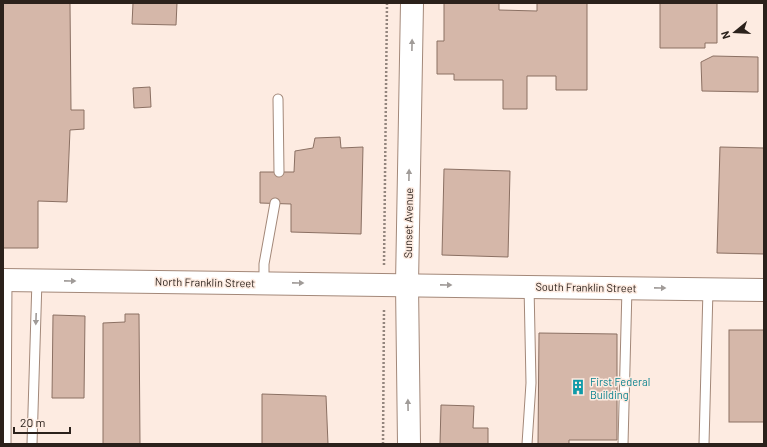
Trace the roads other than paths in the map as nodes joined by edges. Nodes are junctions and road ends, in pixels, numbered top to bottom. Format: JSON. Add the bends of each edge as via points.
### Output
{"nodes":[{"id":1,"x":412,"y":3,"type":"edge"},
{"id":2,"x":278,"y":98,"type":"dead end"},
{"id":3,"x":279,"y":172,"type":"dead end"},
{"id":4,"x":275,"y":204,"type":"dead end"},
{"id":5,"x":5,"y":280,"type":"edge"},
{"id":6,"x":37,"y":280,"type":"junction"},
{"id":7,"x":264,"y":283,"type":"junction"},
{"id":8,"x":407,"y":284,"type":"junction"},
{"id":9,"x":529,"y":286,"type":"junction"},
{"id":10,"x":627,"y":288,"type":"junction"},
{"id":11,"x":708,"y":289,"type":"junction"},
{"id":12,"x":764,"y":290,"type":"edge"},
{"id":13,"x":6,"y":444,"type":"edge"},
{"id":14,"x":32,"y":444,"type":"edge"},
{"id":15,"x":409,"y":444,"type":"edge"},
{"id":16,"x":527,"y":444,"type":"edge"},
{"id":17,"x":623,"y":444,"type":"edge"},
{"id":18,"x":704,"y":444,"type":"edge"}],
"edges":[{"from":8,"to":1,"type":"main road","name":"Sunset Avenue","one_way":true},
{"from":2,"to":3,"type":"lane"},
{"from":4,"to":7,"type":"lane","via":[[264,264]]},
{"from":5,"to":6,"type":"main road","name":"North Franklin Street"},
{"from":5,"to":13,"type":"lane"},
{"from":6,"to":7,"type":"main road","name":"North Franklin Street","one_way":true},
{"from":6,"to":14,"type":"lane","one_way":true},
{"from":7,"to":8,"type":"main road","name":"North Franklin Street","one_way":true},
{"from":8,"to":9,"type":"main road","name":"South Franklin Street","one_way":true},
{"from":15,"to":8,"type":"main road","name":"Sunset Avenue","one_way":true},
{"from":9,"to":10,"type":"main road","name":"South Franklin Street"},
{"from":9,"to":16,"type":"lane","via":[[530,383]]},
{"from":10,"to":11,"type":"main road","name":"South Franklin Street","one_way":true},
{"from":10,"to":17,"type":"lane"},
{"from":11,"to":12,"type":"main road","name":"South Franklin Street"},
{"from":11,"to":18,"type":"lane"}]}
